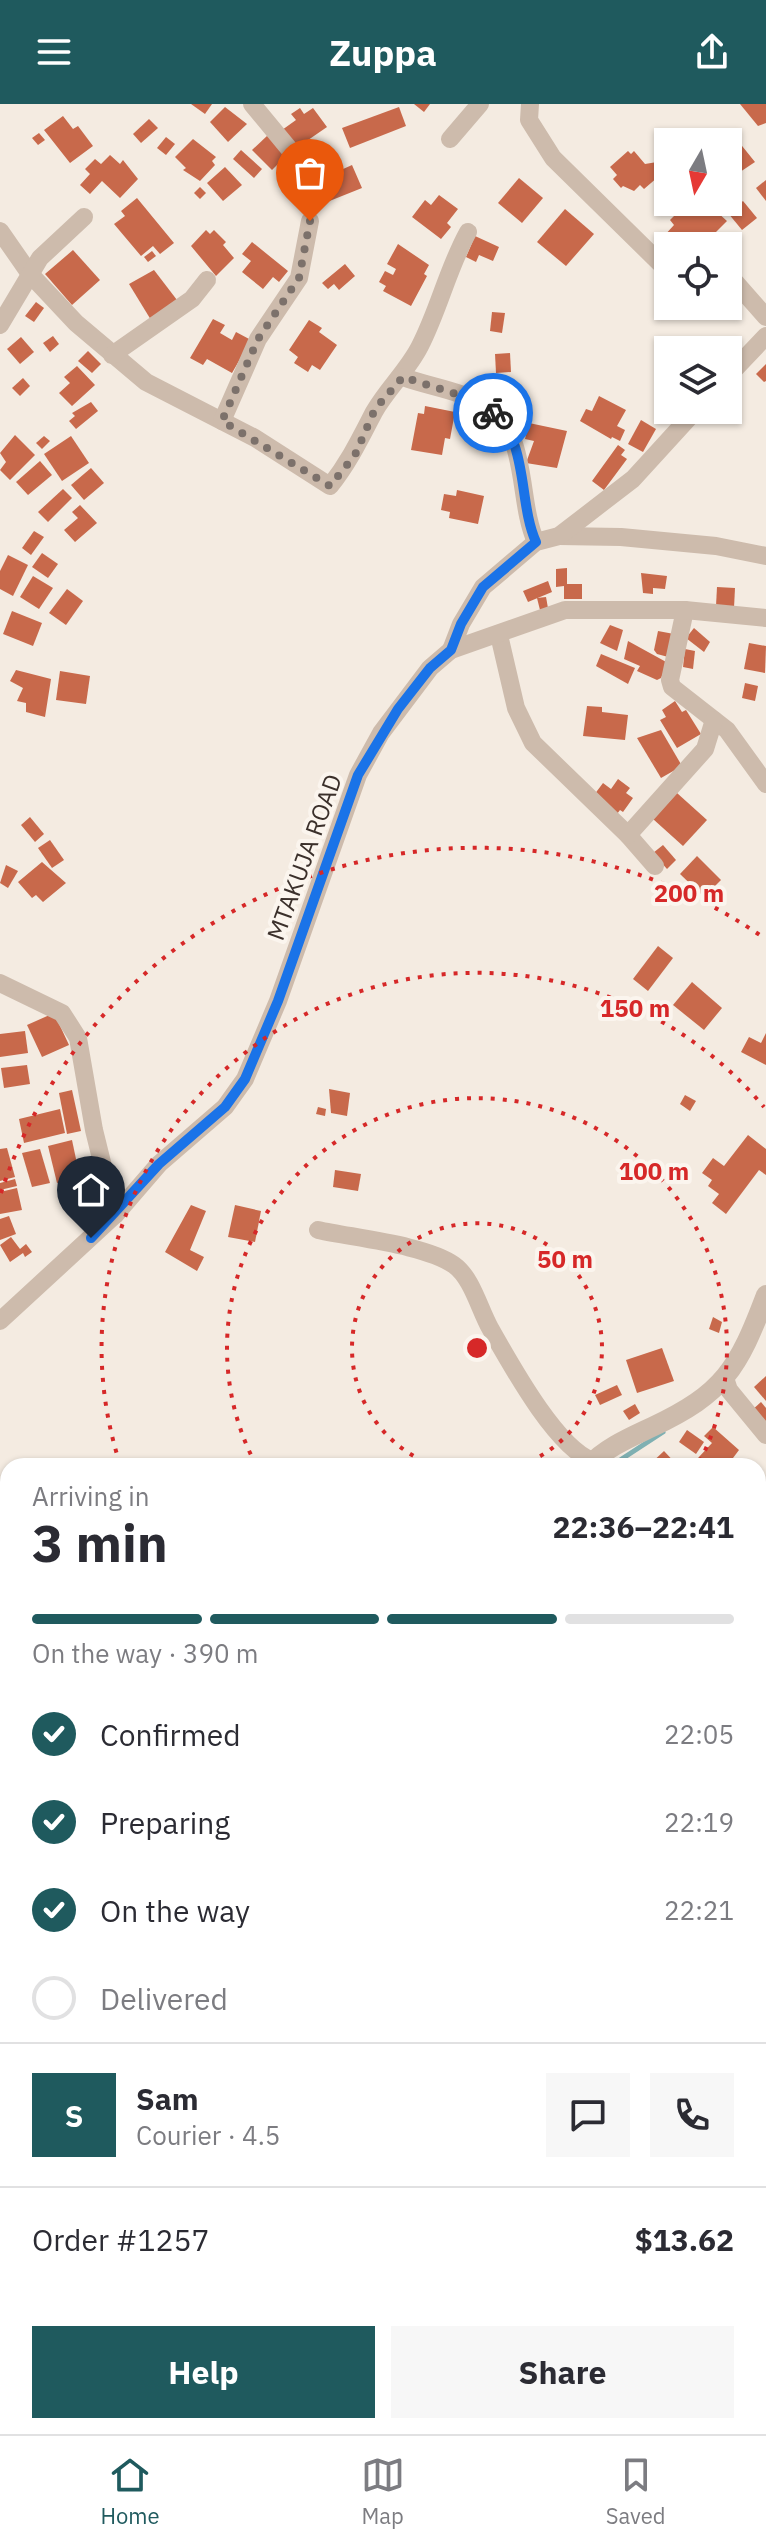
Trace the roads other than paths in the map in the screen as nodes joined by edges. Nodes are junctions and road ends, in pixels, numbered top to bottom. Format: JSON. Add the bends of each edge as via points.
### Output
{"nodes":[{"id":1,"x":252,"y":104,"type":"edge"},
{"id":2,"x":480,"y":104,"type":"edge"},
{"id":3,"x":530,"y":104,"type":"edge"},
{"id":4,"x":450,"y":139,"type":"dead end"},
{"id":5,"x":295,"y":156,"type":"dead end"},
{"id":6,"x":84,"y":217,"type":"dead end"},
{"id":7,"x":310,"y":221,"type":"dead end"},
{"id":8,"x":0,"y":231,"type":"edge"},
{"id":9,"x":468,"y":232,"type":"dead end"},
{"id":10,"x":654,"y":257,"type":"edge"},
{"id":11,"x":30,"y":274,"type":"junction"},
{"id":12,"x":207,"y":280,"type":"dead end"},
{"id":13,"x":742,"y":290,"type":"edge"},
{"id":14,"x":766,"y":317,"type":"edge"},
{"id":15,"x":0,"y":325,"type":"edge"},
{"id":16,"x":766,"y":336,"type":"edge"},
{"id":17,"x":112,"y":355,"type":"junction"},
{"id":18,"x":742,"y":361,"type":"edge"},
{"id":19,"x":403,"y":377,"type":"junction"},
{"id":20,"x":222,"y":421,"type":"junction"},
{"id":21,"x":683,"y":424,"type":"edge"},
{"id":22,"x":559,"y":536,"type":"junction"},
{"id":23,"x":536,"y":542,"type":"junction"},
{"id":24,"x":766,"y":556,"type":"edge"},
{"id":25,"x":685,"y":610,"type":"junction"},
{"id":26,"x":766,"y":618,"type":"edge"},
{"id":27,"x":499,"y":635,"type":"junction"},
{"id":28,"x":451,"y":650,"type":"junction"},
{"id":29,"x":714,"y":720,"type":"junction"},
{"id":30,"x":766,"y":784,"type":"edge"},
{"id":31,"x":628,"y":835,"type":"junction"},
{"id":32,"x":655,"y":866,"type":"dead end"},
{"id":33,"x":0,"y":983,"type":"edge"},
{"id":34,"x":115,"y":1215,"type":"junction"},
{"id":35,"x":318,"y":1230,"type":"dead end"},
{"id":36,"x":766,"y":1295,"type":"edge"},
{"id":37,"x":0,"y":1321,"type":"edge"},
{"id":38,"x":725,"y":1378,"type":"junction"},
{"id":39,"x":766,"y":1435,"type":"edge"},
{"id":40,"x":583,"y":1458,"type":"edge"},
{"id":41,"x":599,"y":1458,"type":"edge"}],
"edges":[{"from":1,"to":5,"type":"street"},
{"from":2,"to":4,"type":"street"},
{"from":3,"to":10,"type":"street","via":[[529,120],[553,158]]},
{"from":6,"to":11,"type":"street","via":[[58,238]]},
{"from":7,"to":20,"type":"street","via":[[299,278],[258,339]]},
{"from":8,"to":11,"type":"street"},
{"from":9,"to":19,"type":"street"},
{"from":11,"to":15,"type":"street"},
{"from":11,"to":17,"type":"street"},
{"from":12,"to":17,"type":"street","via":[[192,299]]},
{"from":13,"to":14,"type":"street"},
{"from":16,"to":18,"type":"street"},
{"from":17,"to":20,"type":"street","via":[[146,382]]},
{"from":19,"to":20,"type":"street","via":[[375,409],[355,455],[330,486]]},
{"from":19,"to":23,"type":"street","via":[[481,402],[507,424],[527,523]]},
{"from":21,"to":22,"type":"street","via":[[633,479]]},
{"from":22,"to":23,"type":"street"},
{"from":22,"to":24,"type":"street","via":[[716,546]]},
{"from":23,"to":28,"type":"street","via":[[483,587]]},
{"from":25,"to":26,"type":"street","name":"MTAKUJA ROAD"},
{"from":25,"to":27,"type":"street","name":"MTAKUJA ROAD","via":[[565,610]]},
{"from":25,"to":29,"type":"street","via":[[670,680],[677,692]]},
{"from":27,"to":28,"type":"street","name":"MTAKUJA ROAD"},
{"from":27,"to":31,"type":"street","via":[[516,708],[533,743]]},
{"from":28,"to":34,"type":"street","name":"MTAKUJA ROAD","via":[[398,709],[358,775],[245,1079],[225,1107],[159,1164]]},
{"from":29,"to":30,"type":"street"},
{"from":29,"to":31,"type":"street","via":[[705,749]]},
{"from":31,"to":32,"type":"street"},
{"from":33,"to":34,"type":"street","via":[[62,1013],[78,1038]]},
{"from":34,"to":37,"type":"street","name":"MTAKUJA ROAD"},
{"from":35,"to":40,"type":"street","via":[[434,1255],[458,1268],[517,1374]]},
{"from":36,"to":38,"type":"street"},
{"from":38,"to":39,"type":"street"},
{"from":38,"to":41,"type":"street","via":[[698,1403]]}]}
